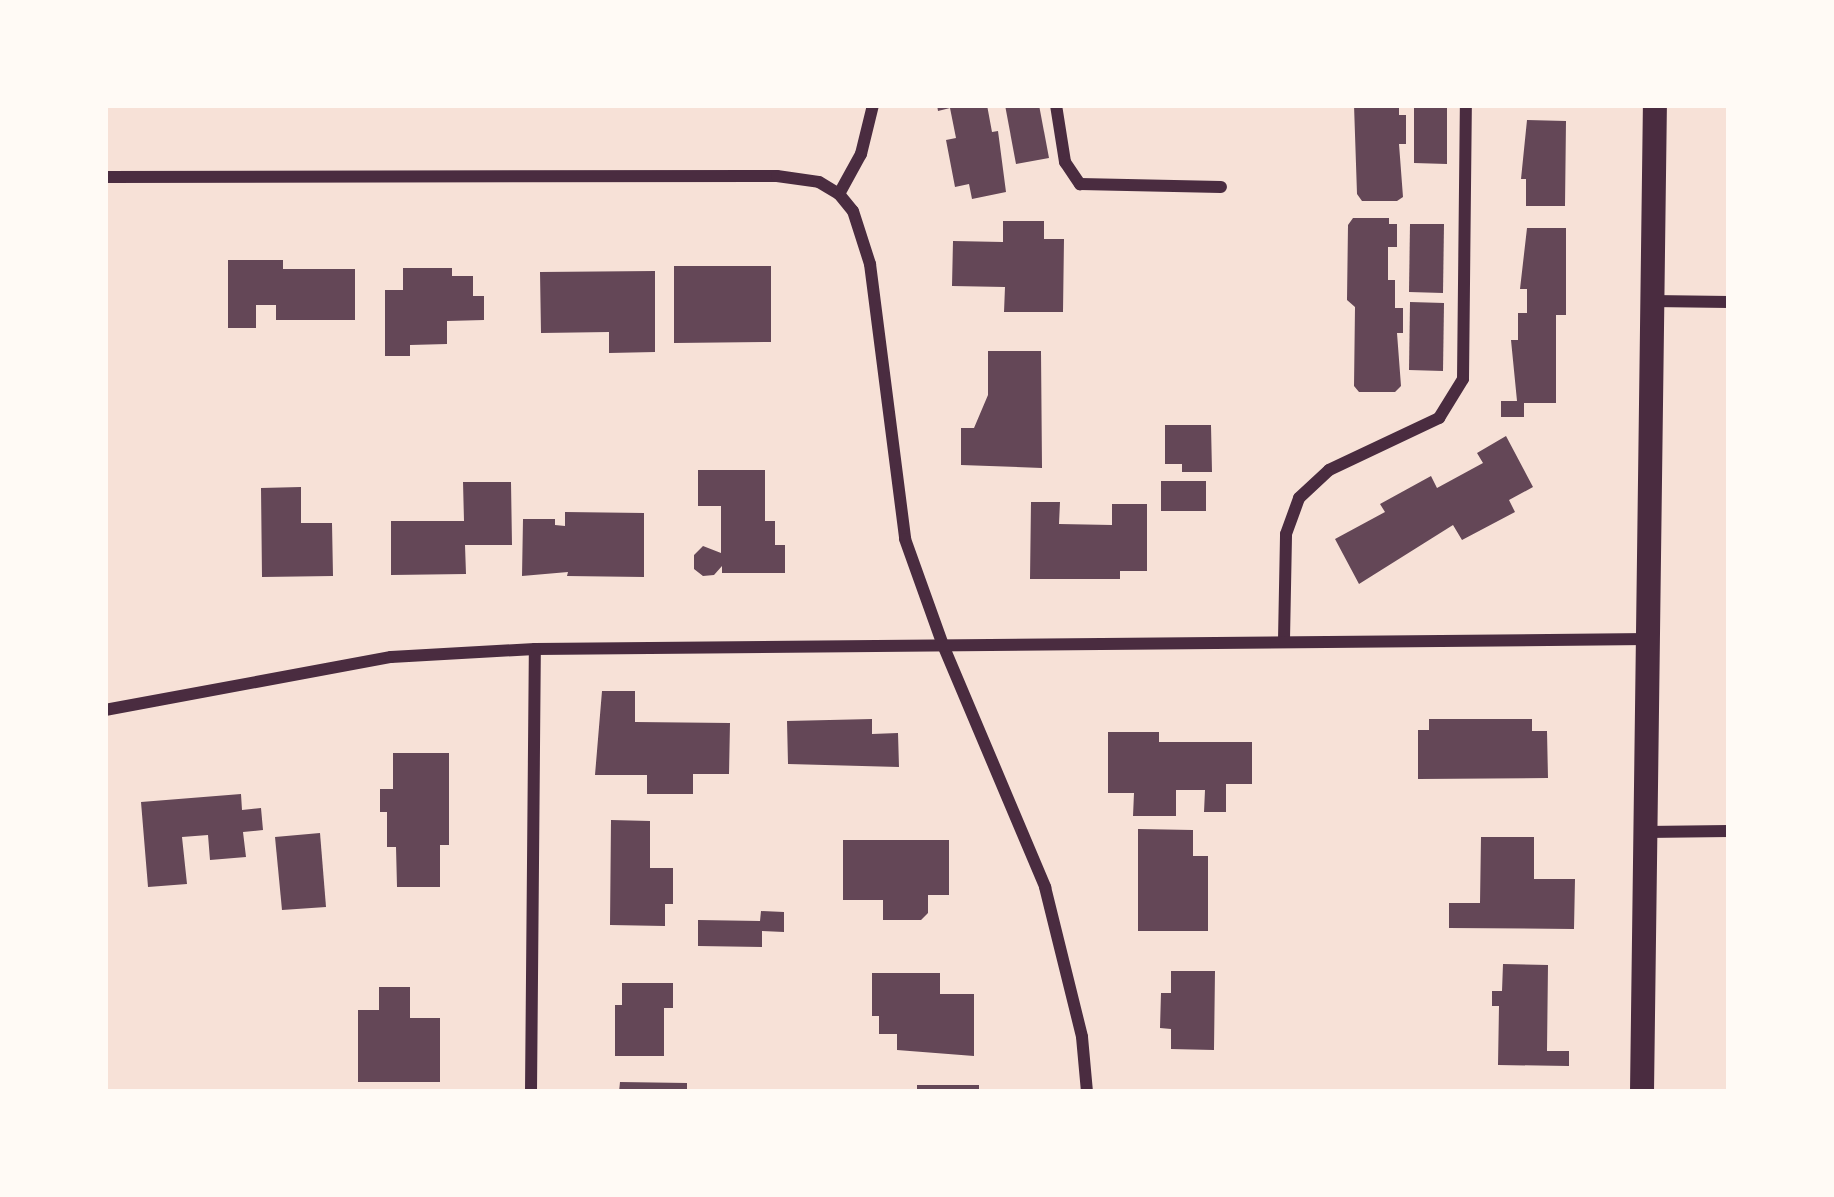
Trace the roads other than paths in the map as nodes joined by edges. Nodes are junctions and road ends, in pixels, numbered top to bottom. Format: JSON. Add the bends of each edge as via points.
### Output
{"nodes":[{"id":1,"x":873,"y":105,"type":"edge"},
{"id":2,"x":1056,"y":105,"type":"edge"},
{"id":3,"x":1466,"y":105,"type":"edge"},
{"id":4,"x":1655,"y":105,"type":"edge"},
{"id":5,"x":105,"y":177,"type":"edge"},
{"id":6,"x":1221,"y":187,"type":"dead end"},
{"id":7,"x":839,"y":194,"type":"junction"},
{"id":8,"x":1652,"y":301,"type":"junction"},
{"id":9,"x":1729,"y":302,"type":"edge"},
{"id":10,"x":1648,"y":639,"type":"junction"},
{"id":11,"x":1284,"y":640,"type":"junction"},
{"id":12,"x":943,"y":645,"type":"junction"},
{"id":13,"x":535,"y":649,"type":"junction"},
{"id":14,"x":105,"y":710,"type":"edge"},
{"id":15,"x":1729,"y":831,"type":"edge"},
{"id":16,"x":1646,"y":832,"type":"junction"},
{"id":17,"x":531,"y":1092,"type":"edge"},
{"id":18,"x":1087,"y":1092,"type":"edge"},
{"id":19,"x":1642,"y":1092,"type":"edge"}],
"edges":[{"from":1,"to":7,"type":"street","via":[[861,154]]},
{"from":2,"to":6,"type":"street","via":[[1065,162],[1080,184]]},
{"from":3,"to":11,"type":"street","via":[[1463,379],[1439,418],[1329,470],[1299,498],[1286,534]]},
{"from":4,"to":8,"type":"main road"},
{"from":5,"to":7,"type":"street","via":[[778,176]]},
{"from":7,"to":12,"type":"street","via":[[863,235],[905,538]]},
{"from":8,"to":9,"type":"street"},
{"from":8,"to":10,"type":"main road"},
{"from":10,"to":11,"type":"street"},
{"from":10,"to":16,"type":"main road"},
{"from":11,"to":12,"type":"street"},
{"from":12,"to":13,"type":"street"},
{"from":12,"to":18,"type":"street","via":[[1045,887],[1082,1037]]},
{"from":13,"to":14,"type":"street","via":[[391,657]]},
{"from":13,"to":17,"type":"street"},
{"from":15,"to":16,"type":"street"},
{"from":16,"to":19,"type":"main road"}]}
